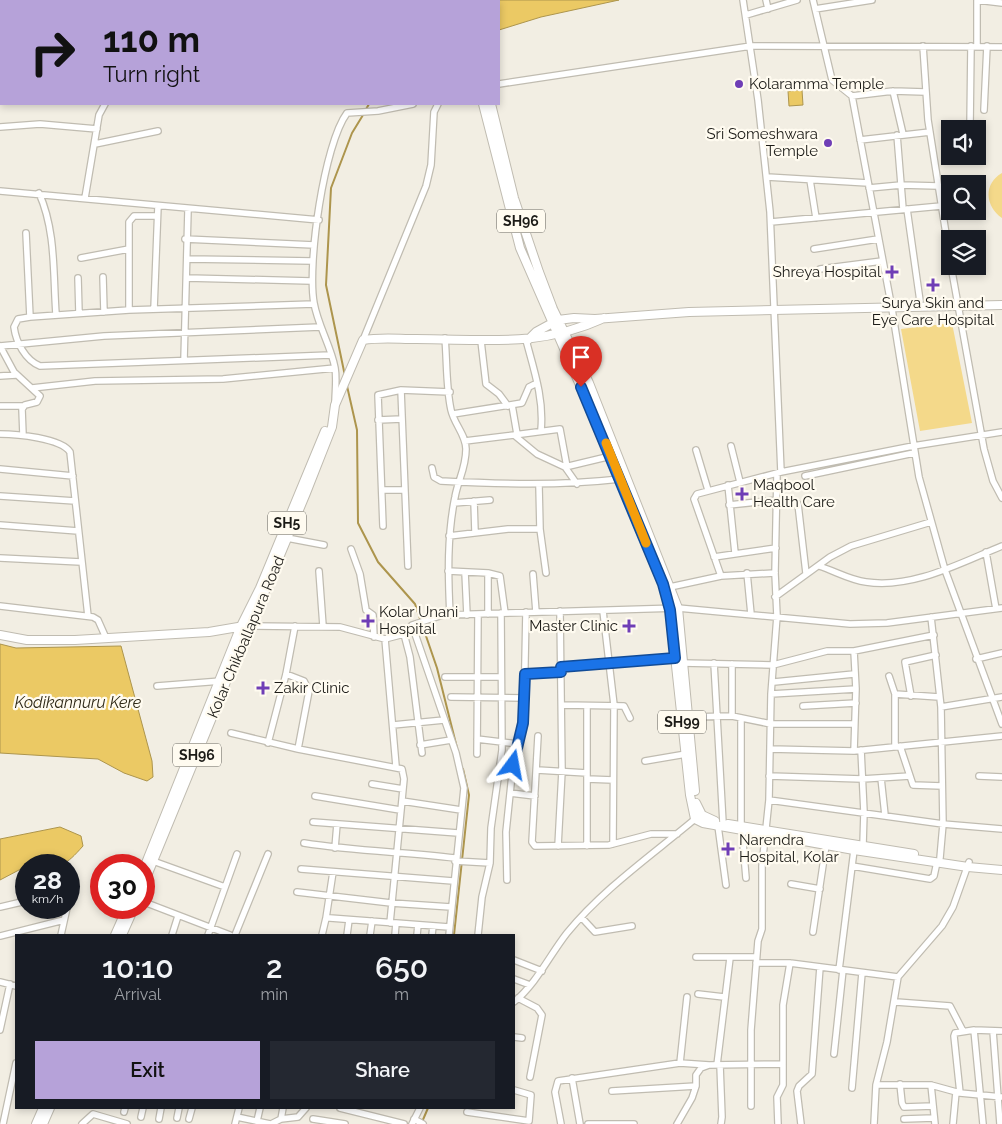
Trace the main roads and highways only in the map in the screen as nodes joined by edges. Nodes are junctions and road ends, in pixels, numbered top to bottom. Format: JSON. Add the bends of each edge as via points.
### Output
{"nodes":[{"id":1,"x":484,"y":105,"type":"edge"},
{"id":2,"x":491,"y":105,"type":"edge"},
{"id":3,"x":1002,"y":305,"type":"edge"},
{"id":4,"x":551,"y":312,"type":"junction"},
{"id":5,"x":574,"y":318,"type":"junction"},
{"id":6,"x":604,"y":318,"type":"junction"},
{"id":7,"x":556,"y":322,"type":"junction"},
{"id":8,"x":578,"y":328,"type":"junction"},
{"id":9,"x":536,"y":332,"type":"junction"},
{"id":10,"x":562,"y":334,"type":"junction"},
{"id":11,"x":527,"y":340,"type":"junction"},
{"id":12,"x":572,"y":348,"type":"junction"},
{"id":13,"x":333,"y":418,"type":"junction"},
{"id":14,"x":674,"y":609,"type":"junction"},
{"id":15,"x":244,"y":626,"type":"junction"},
{"id":16,"x":0,"y":635,"type":"edge"},
{"id":17,"x":678,"y":660,"type":"junction"},
{"id":18,"x":721,"y":825,"type":"junction"},
{"id":19,"x":766,"y":832,"type":"junction"},
{"id":20,"x":150,"y":854,"type":"edge"},
{"id":21,"x":155,"y":856,"type":"edge"},
{"id":22,"x":939,"y":860,"type":"junction"},
{"id":23,"x":1002,"y":864,"type":"edge"},
{"id":24,"x":968,"y":865,"type":"junction"},
{"id":25,"x":1002,"y":870,"type":"edge"},
{"id":26,"x":122,"y":919,"type":"edge"},
{"id":27,"x":129,"y":919,"type":"edge"},
{"id":28,"x":115,"y":934,"type":"edge"},
{"id":29,"x":122,"y":934,"type":"edge"},
{"id":30,"x":43,"y":1109,"type":"edge"},
{"id":31,"x":50,"y":1109,"type":"edge"},
{"id":32,"x":36,"y":1124,"type":"edge"},
{"id":33,"x":43,"y":1124,"type":"edge"}],
"edges":[{"from":1,"to":4,"type":"main road","number":"SH96","via":[[520,248]]},
{"from":2,"to":4,"type":"main road","number":"SH96","via":[[514,198]]},
{"from":3,"to":6,"type":"main road","via":[[689,312]]},
{"from":4,"to":5,"type":"main road"},
{"from":4,"to":7,"type":"main road","number":"SH96"},
{"from":4,"to":9,"type":"main road"},
{"from":5,"to":6,"type":"main road"},
{"from":5,"to":7,"type":"main road"},
{"from":6,"to":8,"type":"main road"},
{"from":7,"to":9,"type":"main road"},
{"from":7,"to":10,"type":"main road","number":"SH96"},
{"from":8,"to":10,"type":"main road"},
{"from":8,"to":12,"type":"main road","via":[[571,337]]},
{"from":9,"to":11,"type":"main road"},
{"from":10,"to":11,"type":"main road"},
{"from":10,"to":12,"type":"main road","number":"SH99"},
{"from":10,"to":14,"type":"main road","number":"SH99"},
{"from":11,"to":13,"type":"main road","number":"SH5","via":[[388,337],[363,340]]},
{"from":12,"to":14,"type":"main road","number":"SH99","via":[[670,587]]},
{"from":13,"to":15,"type":"main road","number":"SH5"},
{"from":13,"to":15,"type":"main road","name":"Kolar Chikballapura Road","number":"SH5","via":[[329,436],[263,596]]},
{"from":14,"to":17,"type":"main road","number":"SH99"},
{"from":15,"to":16,"type":"main road","via":[[209,632],[106,638],[27,640]]},
{"from":15,"to":20,"type":"main road","name":"Kolar Chikballapura Road","number":"SH96"},
{"from":15,"to":21,"type":"main road","name":"Kolar Chikballapura Road","number":"SH96"},
{"from":17,"to":18,"type":"main road","number":"SH99","via":[[688,717],[695,798],[699,811],[708,820]]},
{"from":17,"to":18,"type":"main road","number":"SH99","via":[[695,819]]},
{"from":18,"to":19,"type":"main road","number":"SH99"},
{"from":19,"to":22,"type":"main road","number":"SH99","via":[[863,845]]},
{"from":19,"to":22,"type":"main road","number":"SH99","via":[[854,850]]},
{"from":22,"to":24,"type":"main road","number":"SH99"},
{"from":23,"to":24,"type":"main road","number":"SH99"},
{"from":24,"to":25,"type":"main road","number":"SH99"},
{"from":26,"to":28,"type":"main road"},
{"from":27,"to":29,"type":"main road"},
{"from":30,"to":32,"type":"main road"},
{"from":31,"to":33,"type":"main road"}]}
